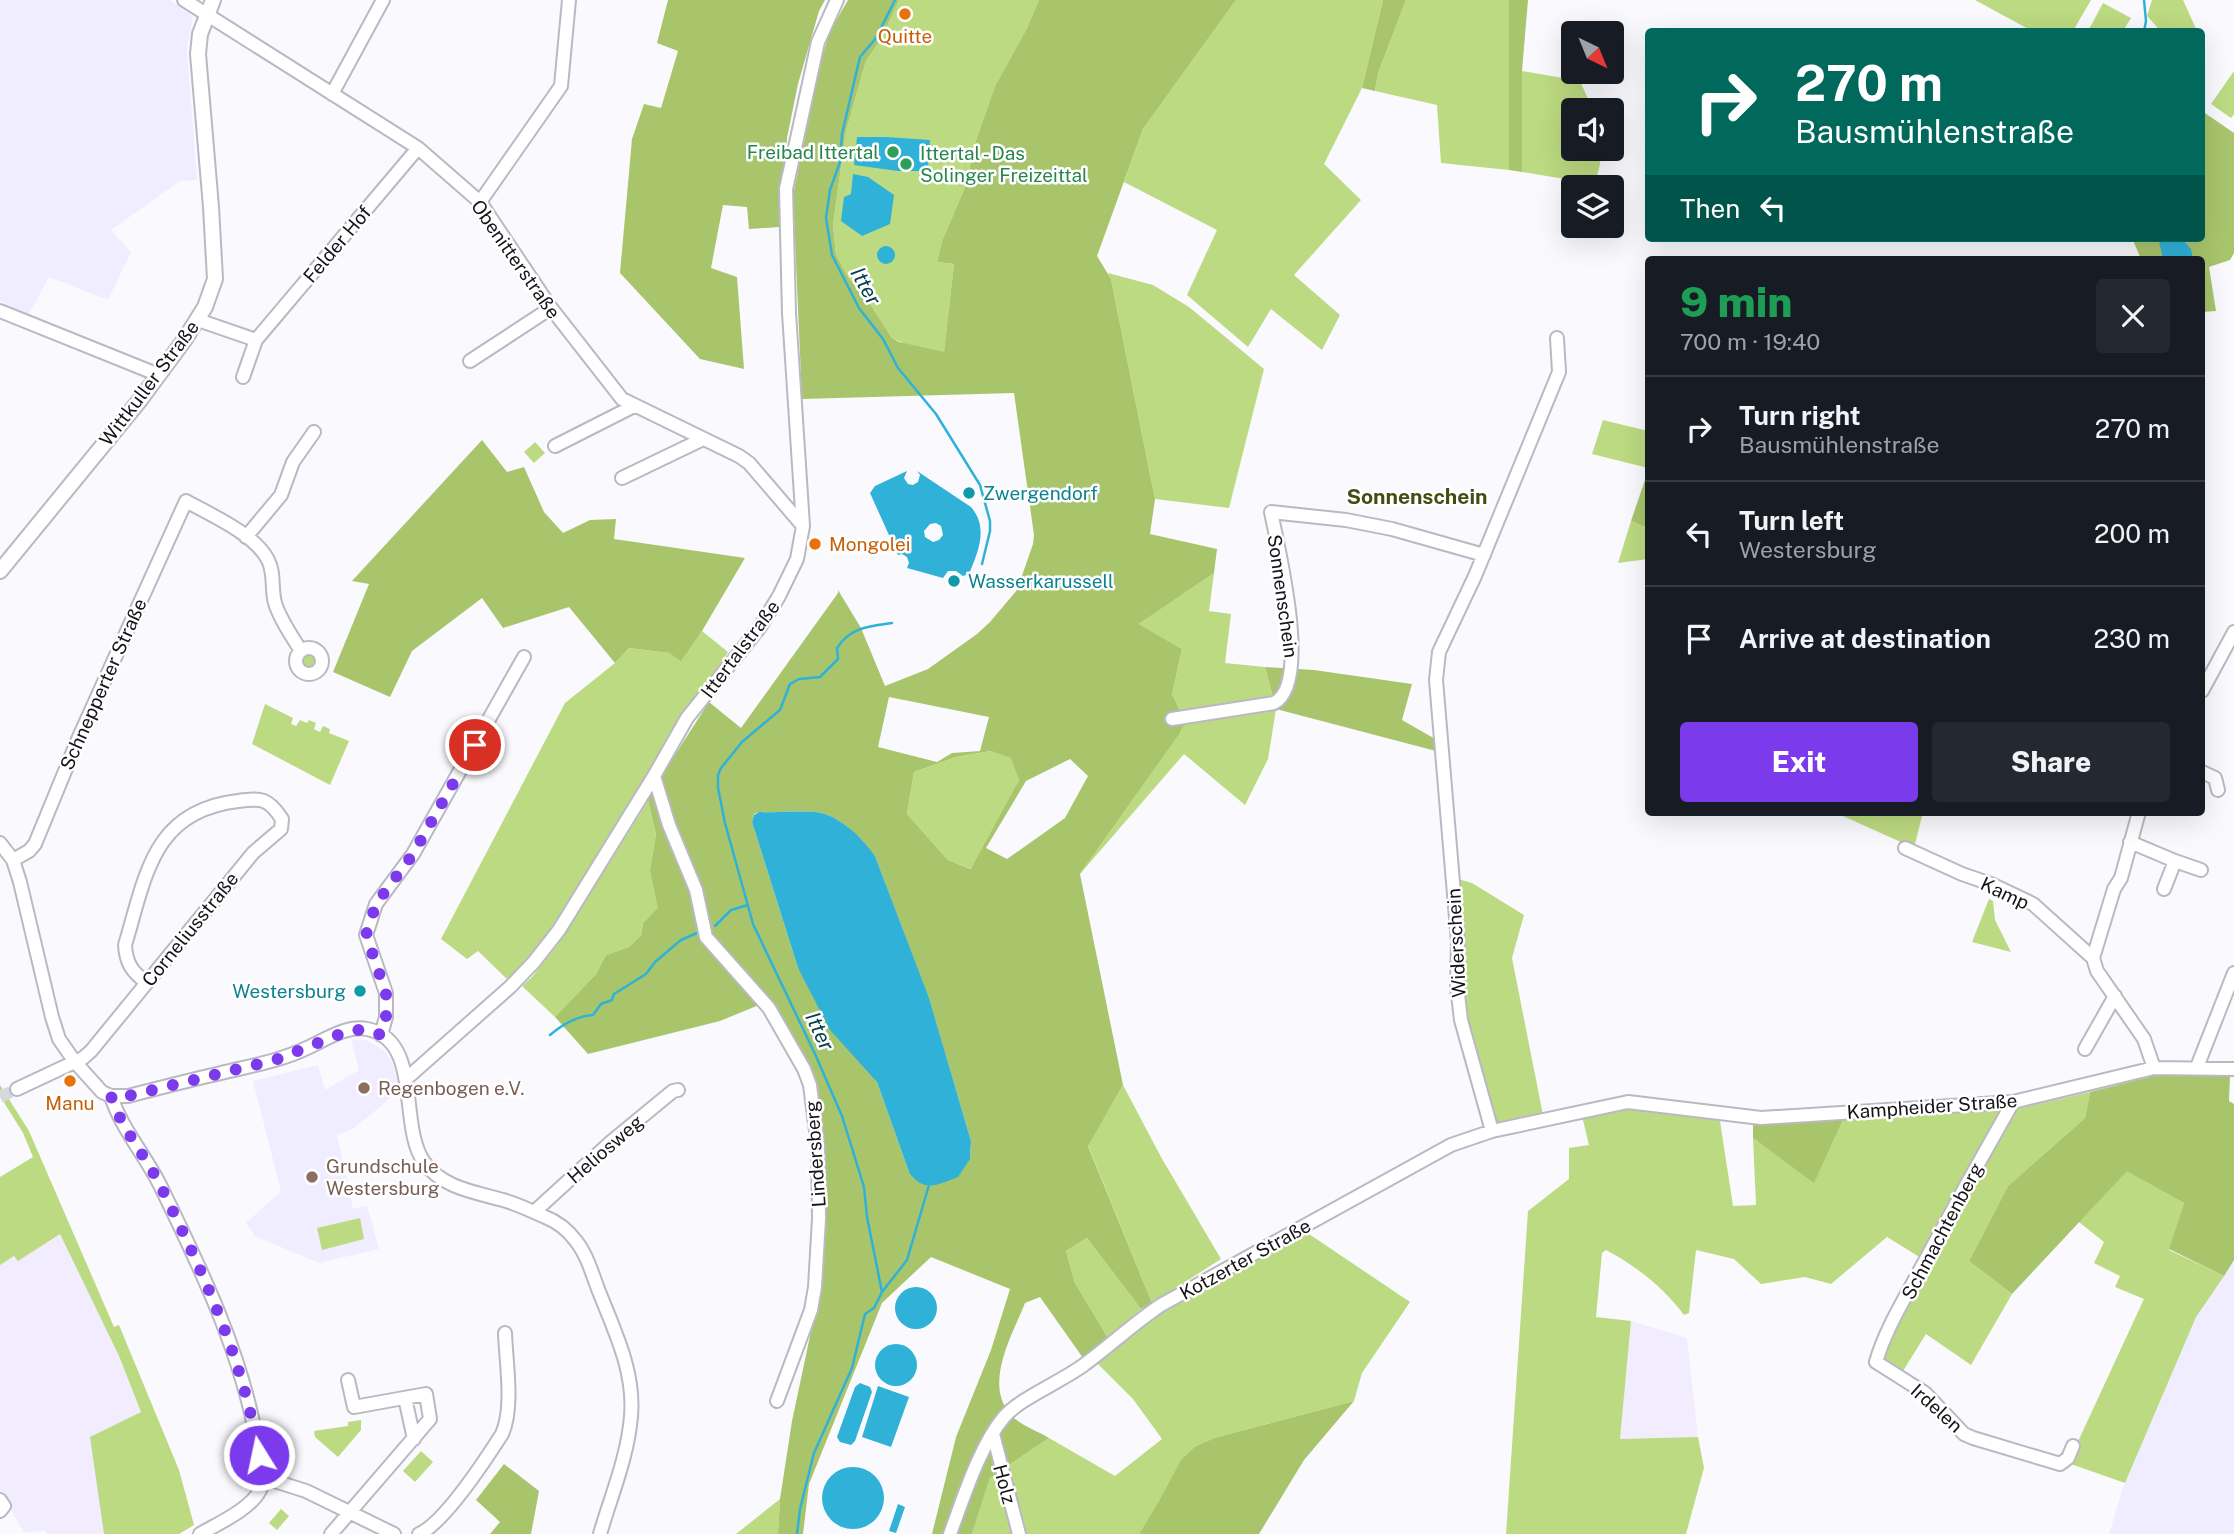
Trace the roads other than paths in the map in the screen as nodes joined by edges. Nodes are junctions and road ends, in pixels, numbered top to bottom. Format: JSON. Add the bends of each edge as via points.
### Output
{"nodes":[{"id":1,"x":184,"y":0,"type":"edge"},
{"id":2,"x":213,"y":0,"type":"edge"},
{"id":3,"x":383,"y":0,"type":"edge"},
{"id":4,"x":569,"y":0,"type":"edge"},
{"id":5,"x":837,"y":0,"type":"edge"},
{"id":6,"x":206,"y":15,"type":"junction"},
{"id":7,"x":332,"y":94,"type":"junction"},
{"id":8,"x":418,"y":148,"type":"junction"},
{"id":9,"x":480,"y":202,"type":"junction"},
{"id":10,"x":551,"y":308,"type":"junction"},
{"id":11,"x":0,"y":311,"type":"edge"},
{"id":12,"x":198,"y":320,"type":"junction"},
{"id":13,"x":1557,"y":338,"type":"dead end"},
{"id":14,"x":256,"y":340,"type":"junction"},
{"id":15,"x":470,"y":361,"type":"dead end"},
{"id":16,"x":159,"y":375,"type":"junction"},
{"id":17,"x":243,"y":377,"type":"dead end"},
{"id":18,"x":634,"y":406,"type":"junction"},
{"id":19,"x":314,"y":432,"type":"dead end"},
{"id":20,"x":703,"y":439,"type":"junction"},
{"id":21,"x":555,"y":446,"type":"dead end"},
{"id":22,"x":622,"y":478,"type":"dead end"},
{"id":23,"x":803,"y":526,"type":"junction"},
{"id":24,"x":246,"y":537,"type":"junction"},
{"id":25,"x":1484,"y":555,"type":"junction"},
{"id":26,"x":0,"y":571,"type":"edge"},
{"id":27,"x":2234,"y":632,"type":"edge"},
{"id":28,"x":301,"y":651,"type":"dead end"},
{"id":29,"x":524,"y":657,"type":"dead end"},
{"id":30,"x":2205,"y":685,"type":"edge"},
{"id":31,"x":1172,"y":719,"type":"dead end"},
{"id":32,"x":2205,"y":773,"type":"edge"},
{"id":33,"x":654,"y":776,"type":"junction"},
{"id":34,"x":2218,"y":790,"type":"dead end"},
{"id":35,"x":2138,"y":816,"type":"edge"},
{"id":36,"x":2130,"y":842,"type":"junction"},
{"id":37,"x":0,"y":843,"type":"edge"},
{"id":38,"x":1905,"y":848,"type":"dead end"},
{"id":39,"x":13,"y":860,"type":"junction"},
{"id":40,"x":2175,"y":861,"type":"junction"},
{"id":41,"x":2201,"y":870,"type":"dead end"},
{"id":42,"x":2164,"y":889,"type":"dead end"},
{"id":43,"x":2093,"y":958,"type":"junction"},
{"id":44,"x":2234,"y":973,"type":"edge"},
{"id":45,"x":146,"y":982,"type":"junction"},
{"id":46,"x":2115,"y":996,"type":"junction"},
{"id":47,"x":381,"y":1035,"type":"junction"},
{"id":48,"x":2085,"y":1049,"type":"dead end"},
{"id":49,"x":75,"y":1062,"type":"junction"},
{"id":50,"x":2197,"y":1067,"type":"junction"},
{"id":51,"x":2154,"y":1068,"type":"junction"},
{"id":52,"x":2234,"y":1069,"type":"edge"},
{"id":53,"x":406,"y":1079,"type":"junction"},
{"id":54,"x":17,"y":1089,"type":"tunnel mouth"},
{"id":55,"x":678,"y":1090,"type":"dead end"},
{"id":56,"x":111,"y":1096,"type":"junction"},
{"id":57,"x":1628,"y":1101,"type":"joint"},
{"id":58,"x":2013,"y":1101,"type":"junction"},
{"id":59,"x":1492,"y":1130,"type":"junction"},
{"id":60,"x":534,"y":1212,"type":"junction"},
{"id":61,"x":505,"y":1333,"type":"dead end"},
{"id":62,"x":1876,"y":1362,"type":"joint"},
{"id":63,"x":348,"y":1380,"type":"dead end"},
{"id":64,"x":405,"y":1398,"type":"junction"},
{"id":65,"x":777,"y":1401,"type":"dead end"},
{"id":66,"x":993,"y":1434,"type":"junction"},
{"id":67,"x":414,"y":1440,"type":"junction"},
{"id":68,"x":2073,"y":1446,"type":"dead end"},
{"id":69,"x":262,"y":1477,"type":"junction"},
{"id":70,"x":0,"y":1500,"type":"edge"},
{"id":71,"x":0,"y":1511,"type":"edge"},
{"id":72,"x":350,"y":1512,"type":"junction"},
{"id":73,"x":200,"y":1534,"type":"edge"},
{"id":74,"x":331,"y":1534,"type":"edge"},
{"id":75,"x":394,"y":1534,"type":"edge"},
{"id":76,"x":419,"y":1534,"type":"edge"},
{"id":77,"x":600,"y":1534,"type":"edge"},
{"id":78,"x":950,"y":1534,"type":"edge"},
{"id":79,"x":1018,"y":1534,"type":"edge"}],
"edges":[{"from":1,"to":6,"type":"street","name":"Obenitterstraße"},
{"from":2,"to":6,"type":"main road","name":"Wittkuller Straße"},
{"from":3,"to":7,"type":"street"},
{"from":4,"to":9,"type":"street","via":[[561,86]]},
{"from":5,"to":23,"type":"street","name":"Ittertalstraße","via":[[818,42],[786,189]]},
{"from":6,"to":7,"type":"street","name":"Obenitterstraße"},
{"from":6,"to":12,"type":"main road","name":"Wittkuller Straße","via":[[198,54],[215,279]]},
{"from":7,"to":8,"type":"street","name":"Obenitterstraße"},
{"from":8,"to":9,"type":"street","name":"Obenitterstraße"},
{"from":8,"to":14,"type":"street","name":"Felder Hof"},
{"from":9,"to":10,"type":"street","name":"Obenitterstraße"},
{"from":10,"to":15,"type":"street"},
{"from":10,"to":18,"type":"street","name":"Obenitterstraße","via":[[622,399]]},
{"from":11,"to":16,"type":"street"},
{"from":12,"to":14,"type":"street"},
{"from":12,"to":16,"type":"main road","name":"Wittkuller Straße"},
{"from":13,"to":25,"type":"street","via":[[1559,372]]},
{"from":14,"to":17,"type":"street","name":"Felder Hof"},
{"from":16,"to":26,"type":"main road","name":"Wittkuller Straße"},
{"from":18,"to":20,"type":"street","name":"Obenitterstraße"},
{"from":18,"to":21,"type":"street"},
{"from":19,"to":24,"type":"street","via":[[293,462],[281,495]]},
{"from":20,"to":22,"type":"street"},
{"from":20,"to":23,"type":"street","name":"Obenitterstraße","via":[[749,463]]},
{"from":23,"to":33,"type":"street","name":"Ittertalstraße","via":[[797,559],[779,596],[687,719]]},
{"from":24,"to":28,"type":"street","via":[[268,561],[275,602]]},
{"from":24,"to":39,"type":"street","name":"Schnepperter Straße","via":[[186,501],[35,844]]},
{"from":25,"to":31,"type":"street","name":"Sonnenschein","via":[[1392,529],[1271,512],[1291,626],[1293,668],[1284,695],[1274,703]]},
{"from":25,"to":59,"type":"street","name":"Widerschein","via":[[1439,652],[1436,680],[1461,1020]]},
{"from":27,"to":30,"type":"street"},
{"from":29,"to":47,"type":"street","via":[[413,854],[376,904],[366,935],[386,993]]},
{"from":32,"to":34,"type":"street","via":[[2215,778]]},
{"from":33,"to":53,"type":"street","name":"Ittertalstraße","via":[[559,930],[534,962]]},
{"from":33,"to":65,"type":"street","name":"Lindersberg","via":[[696,890],[706,937],[769,1009],[810,1085],[818,1147],[815,1287]]},
{"from":35,"to":36,"type":"street"},
{"from":36,"to":40,"type":"street"},
{"from":36,"to":43,"type":"street"},
{"from":37,"to":39,"type":"street"},
{"from":38,"to":43,"type":"street","name":"Kamp","via":[[2033,904]]},
{"from":39,"to":49,"type":"street","via":[[55,1029]]},
{"from":40,"to":41,"type":"street"},
{"from":40,"to":42,"type":"street"},
{"from":43,"to":46,"type":"street","name":"Kamp"},
{"from":44,"to":50,"type":"street"},
{"from":45,"to":45,"type":"street","name":"Corneliusstraße","via":[[253,853],[281,829],[282,820],[274,807],[260,798],[201,809],[182,820],[161,842],[125,945],[131,969]]},
{"from":45,"to":49,"type":"street","name":"Corneliusstraße","via":[[91,1051]]},
{"from":46,"to":48,"type":"street"},
{"from":46,"to":51,"type":"street","name":"Kamp","via":[[2144,1039]]},
{"from":47,"to":53,"type":"street","via":[[396,1050]]},
{"from":47,"to":56,"type":"street","via":[[350,1030],[275,1060],[128,1096]]},
{"from":49,"to":54,"type":"street","name":"Corneliusstraße"},
{"from":49,"to":56,"type":"street"},
{"from":50,"to":51,"type":"street","name":"Kampheider Straße"},
{"from":50,"to":52,"type":"street","name":"Kampheider Straße"},
{"from":51,"to":58,"type":"street","name":"Kampheider Straße"},
{"from":53,"to":60,"type":"street","via":[[413,1139],[431,1170],[450,1184]]},
{"from":55,"to":60,"type":"street","name":"Heliosweg"},
{"from":56,"to":69,"type":"street","via":[[159,1183],[233,1350],[247,1393]]},
{"from":57,"to":58,"type":"street","name":"Kampheider Straße","via":[[1761,1118]]},
{"from":57,"to":59,"type":"street","name":"Kotzerter Straße"},
{"from":58,"to":62,"type":"street","name":"Schmachtenberg","via":[[1955,1203]]},
{"from":59,"to":66,"type":"street","name":"Kotzerter Straße","via":[[1451,1145],[1161,1305],[1084,1365],[1008,1413]]},
{"from":60,"to":77,"type":"street","via":[[557,1223],[582,1249],[629,1373],[632,1415],[628,1442]]},
{"from":61,"to":76,"type":"street","via":[[507,1424],[444,1514]]},
{"from":62,"to":68,"type":"street","name":"Irdelen","via":[[1925,1393],[1973,1438],[2060,1464]]},
{"from":63,"to":64,"type":"street","via":[[354,1407]]},
{"from":64,"to":67,"type":"street"},
{"from":64,"to":67,"type":"street","via":[[426,1394],[430,1419]]},
{"from":66,"to":78,"type":"street","name":"Kotzerter Straße"},
{"from":66,"to":79,"type":"street","name":"Holz"},
{"from":67,"to":72,"type":"street"},
{"from":69,"to":72,"type":"street"},
{"from":69,"to":73,"type":"street","via":[[252,1501]]},
{"from":70,"to":71,"type":"street","via":[[4,1506]]},
{"from":72,"to":74,"type":"street"},
{"from":72,"to":75,"type":"street"}]}
